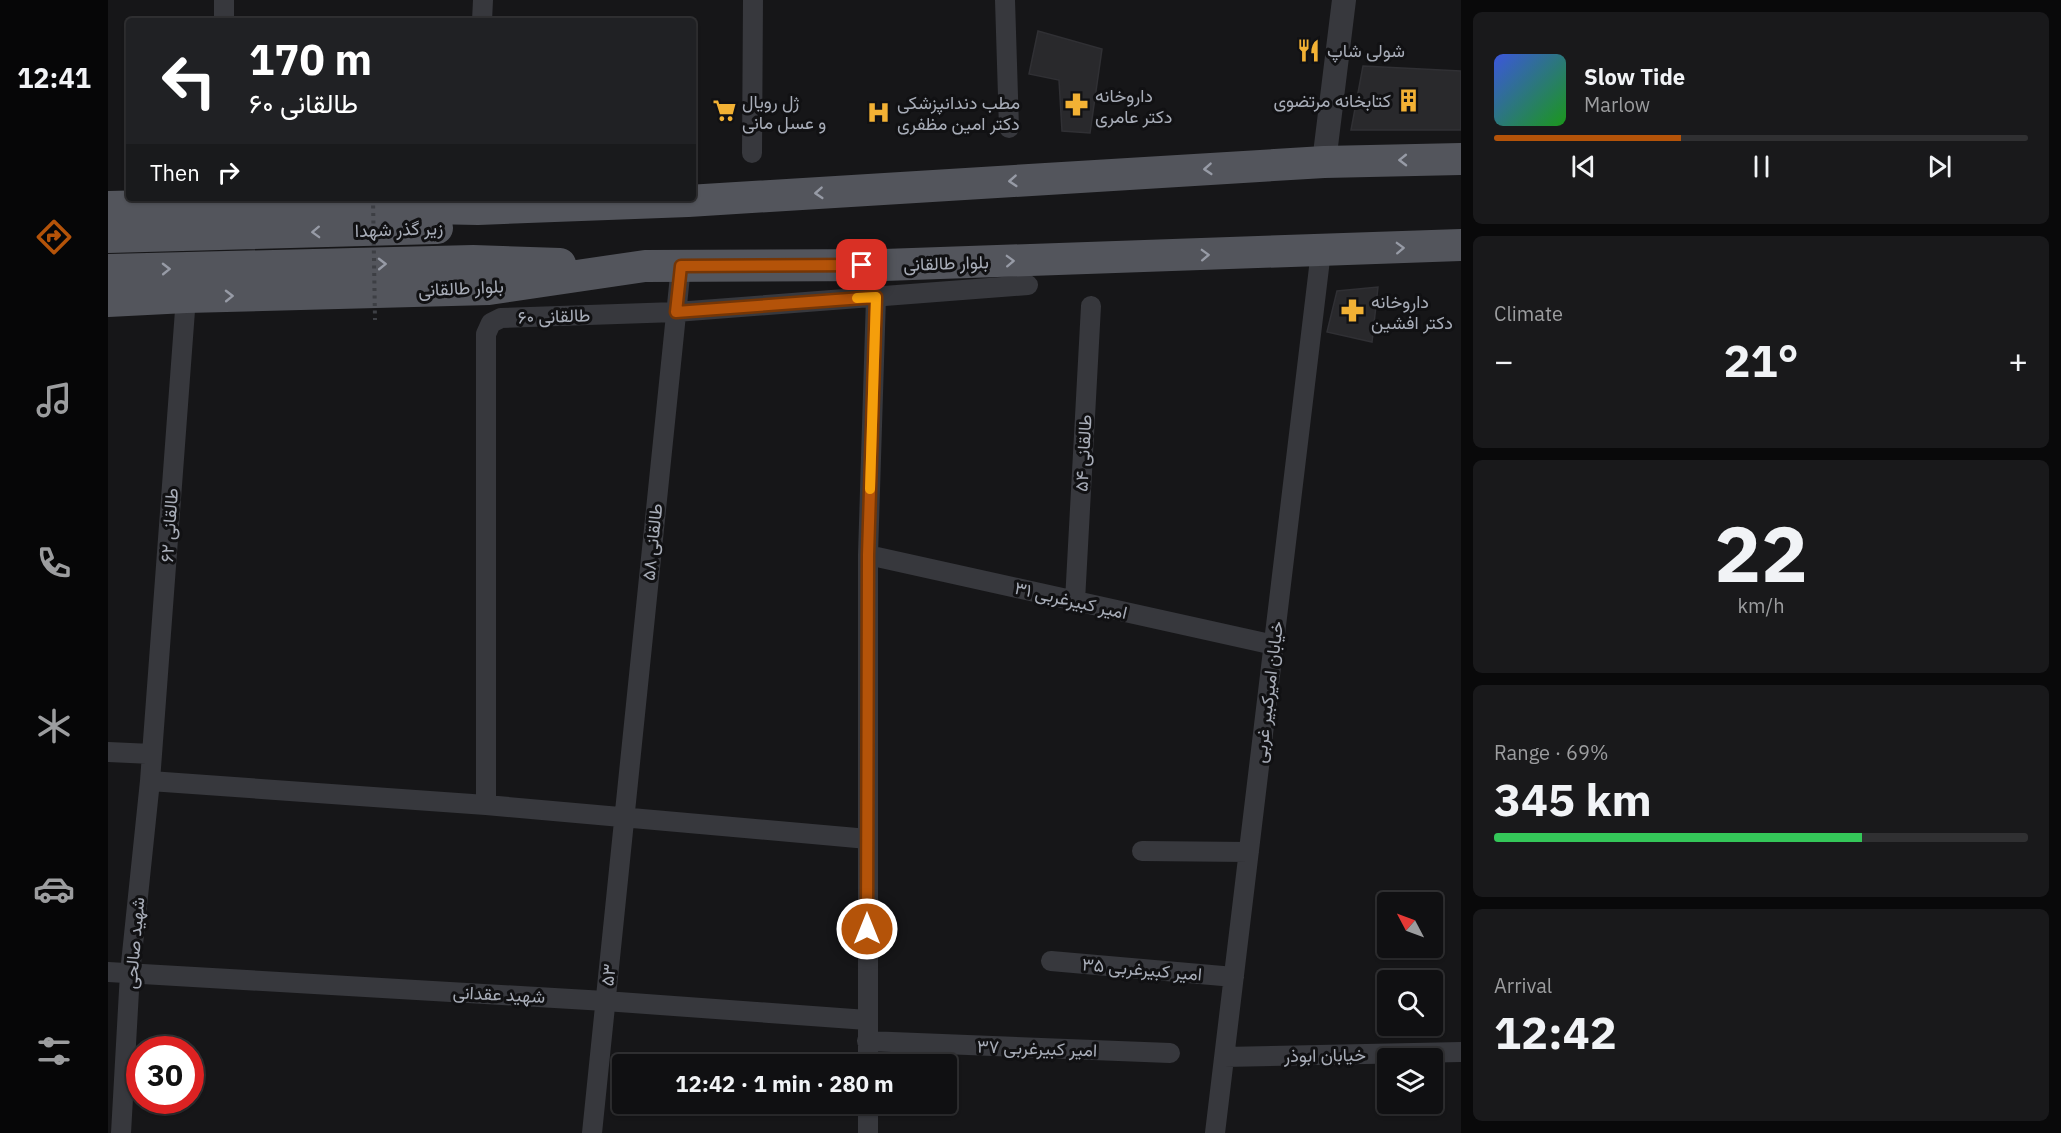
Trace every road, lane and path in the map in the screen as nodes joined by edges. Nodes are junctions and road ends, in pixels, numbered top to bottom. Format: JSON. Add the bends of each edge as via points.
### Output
{"nodes":[{"id":1,"x":224,"y":0,"type":"edge"},
{"id":2,"x":483,"y":0,"type":"edge"},
{"id":3,"x":753,"y":0,"type":"edge"},
{"id":4,"x":1005,"y":0,"type":"edge"},
{"id":5,"x":1344,"y":0,"type":"edge"},
{"id":6,"x":224,"y":18,"type":"edge"},
{"id":7,"x":482,"y":18,"type":"edge"},
{"id":8,"x":1009,"y":128,"type":"dead end"},
{"id":9,"x":752,"y":153,"type":"dead end"},
{"id":10,"x":1461,"y":159,"type":"edge"},
{"id":11,"x":1324,"y":162,"type":"junction"},
{"id":12,"x":374,"y":201,"type":"edge"},
{"id":13,"x":688,"y":201,"type":"joint"},
{"id":14,"x":696,"y":201,"type":"edge"},
{"id":15,"x":478,"y":204,"type":"edge"},
{"id":16,"x":108,"y":207,"type":"edge"},
{"id":17,"x":108,"y":237,"type":"edge"},
{"id":18,"x":1461,"y":245,"type":"edge"},
{"id":19,"x":1321,"y":251,"type":"junction"},
{"id":20,"x":645,"y":266,"type":"junction"},
{"id":21,"x":681,"y":266,"type":"junction"},
{"id":22,"x":108,"y":270,"type":"edge"},
{"id":23,"x":1028,"y":285,"type":"dead end"},
{"id":24,"x":186,"y":297,"type":"junction"},
{"id":25,"x":876,"y":297,"type":"junction"},
{"id":26,"x":108,"y":301,"type":"edge"},
{"id":27,"x":1091,"y":306,"type":"dead end"},
{"id":28,"x":676,"y":312,"type":"junction"},
{"id":29,"x":375,"y":320,"type":"dead end"},
{"id":30,"x":868,"y":555,"type":"junction"},
{"id":31,"x":1075,"y":601,"type":"junction"},
{"id":32,"x":1274,"y":645,"type":"junction"},
{"id":33,"x":108,"y":752,"type":"edge"},
{"id":34,"x":152,"y":754,"type":"junction"},
{"id":35,"x":150,"y":781,"type":"junction"},
{"id":36,"x":486,"y":805,"type":"junction"},
{"id":37,"x":624,"y":818,"type":"junction"},
{"id":38,"x":868,"y":839,"type":"junction"},
{"id":39,"x":1142,"y":851,"type":"dead end"},
{"id":40,"x":1249,"y":852,"type":"junction"},
{"id":41,"x":1051,"y":962,"type":"dead end"},
{"id":42,"x":108,"y":972,"type":"edge"},
{"id":43,"x":130,"y":973,"type":"junction"},
{"id":44,"x":1234,"y":977,"type":"junction"},
{"id":45,"x":605,"y":1001,"type":"junction"},
{"id":46,"x":867,"y":1020,"type":"junction"},
{"id":47,"x":867,"y":1041,"type":"junction"},
{"id":48,"x":1461,"y":1052,"type":"edge"},
{"id":49,"x":1170,"y":1053,"type":"dead end"},
{"id":50,"x":868,"y":1054,"type":"edge"},
{"id":51,"x":1224,"y":1057,"type":"junction"},
{"id":52,"x":868,"y":1114,"type":"edge"},
{"id":53,"x":121,"y":1133,"type":"edge"},
{"id":54,"x":592,"y":1133,"type":"edge"},
{"id":55,"x":868,"y":1133,"type":"edge"},
{"id":56,"x":1215,"y":1133,"type":"edge"}],
"edges":[{"from":1,"to":6,"type":"street"},
{"from":2,"to":7,"type":"street"},
{"from":3,"to":9,"type":"street"},
{"from":4,"to":8,"type":"street"},
{"from":5,"to":11,"type":"street"},
{"from":10,"to":11,"type":"main road","one_way":true},
{"from":11,"to":14,"type":"main road","one_way":true},
{"from":12,"to":29,"type":"path","bridge":true},
{"from":13,"to":15,"type":"main road"},
{"from":13,"to":17,"type":"main road","name":"زیر گذر شهدا","one_way":true,"via":[[471,227]]},
{"from":15,"to":16,"type":"main road"},
{"from":19,"to":18,"type":"main road","name":"بلوار طالقانی","one_way":true},
{"from":21,"to":19,"type":"main road","name":"بلوار طالقانی","one_way":true,"via":[[884,265]]},
{"from":19,"to":32,"type":"street","name":"خیابان امیرکبیر غربی"},
{"from":20,"to":21,"type":"main road","name":"بلوار طالقانی"},
{"from":22,"to":20,"type":"main road","name":"زیر گذر شهدا","one_way":true,"via":[[473,261]]},
{"from":24,"to":20,"type":"main road","name":"بلوار طالقانی","one_way":true,"via":[[489,289]]},
{"from":21,"to":28,"type":"street","name":"طالقانی ۵۸"},
{"from":23,"to":25,"type":"street","name":"طالقانی ۶۰"},
{"from":24,"to":26,"type":"main road","name":"بلوار طالقانی"},
{"from":24,"to":34,"type":"street","name":"طالقانی ۶۲"},
{"from":25,"to":28,"type":"street","name":"طالقانی ۶۰"},
{"from":25,"to":30,"type":"street"},
{"from":27,"to":31,"type":"street","name":"طالقانی ۵۴"},
{"from":28,"to":36,"type":"street","name":"طالقانی ۶۰","via":[[501,318],[491,324],[486,334]]},
{"from":28,"to":37,"type":"street","name":"طالقانی ۵۸"},
{"from":30,"to":31,"type":"street","name":"امیر کبیرغربی ۳۱"},
{"from":30,"to":38,"type":"street"},
{"from":31,"to":32,"type":"street","name":"امیر کبیرغربی ۳۱"},
{"from":32,"to":40,"type":"street","name":"خیابان امیرکبیر غربی"},
{"from":33,"to":34,"type":"street"},
{"from":34,"to":35,"type":"street","name":"شهید صالحی"},
{"from":35,"to":36,"type":"street"},
{"from":35,"to":43,"type":"street","name":"شهید صالحی"},
{"from":36,"to":37,"type":"street"},
{"from":37,"to":38,"type":"street"},
{"from":37,"to":45,"type":"street","name":"۵۳"},
{"from":38,"to":46,"type":"street"},
{"from":39,"to":40,"type":"street"},
{"from":40,"to":44,"type":"street","name":"خیابان امیرکبیر غربی"},
{"from":41,"to":44,"type":"street","name":"امیر کبیرغربی ۳۵"},
{"from":42,"to":43,"type":"street","name":"شهید عقدانی"},
{"from":43,"to":45,"type":"street","name":"شهید عقدانی"},
{"from":43,"to":53,"type":"street","name":"شهید صالحی"},
{"from":44,"to":51,"type":"street","name":"خیابان امیرکبیر غربی"},
{"from":45,"to":46,"type":"street","name":"شهید عقدانی"},
{"from":45,"to":54,"type":"street","name":"۵۳"},
{"from":46,"to":47,"type":"street"},
{"from":47,"to":49,"type":"street","name":"امیر کبیرغربی ۳۷"},
{"from":47,"to":50,"type":"street"},
{"from":48,"to":51,"type":"street","name":"خیابان ابوذر"},
{"from":51,"to":56,"type":"street","name":"خیابان امیرکبیر غربی"},
{"from":52,"to":55,"type":"street"}]}
